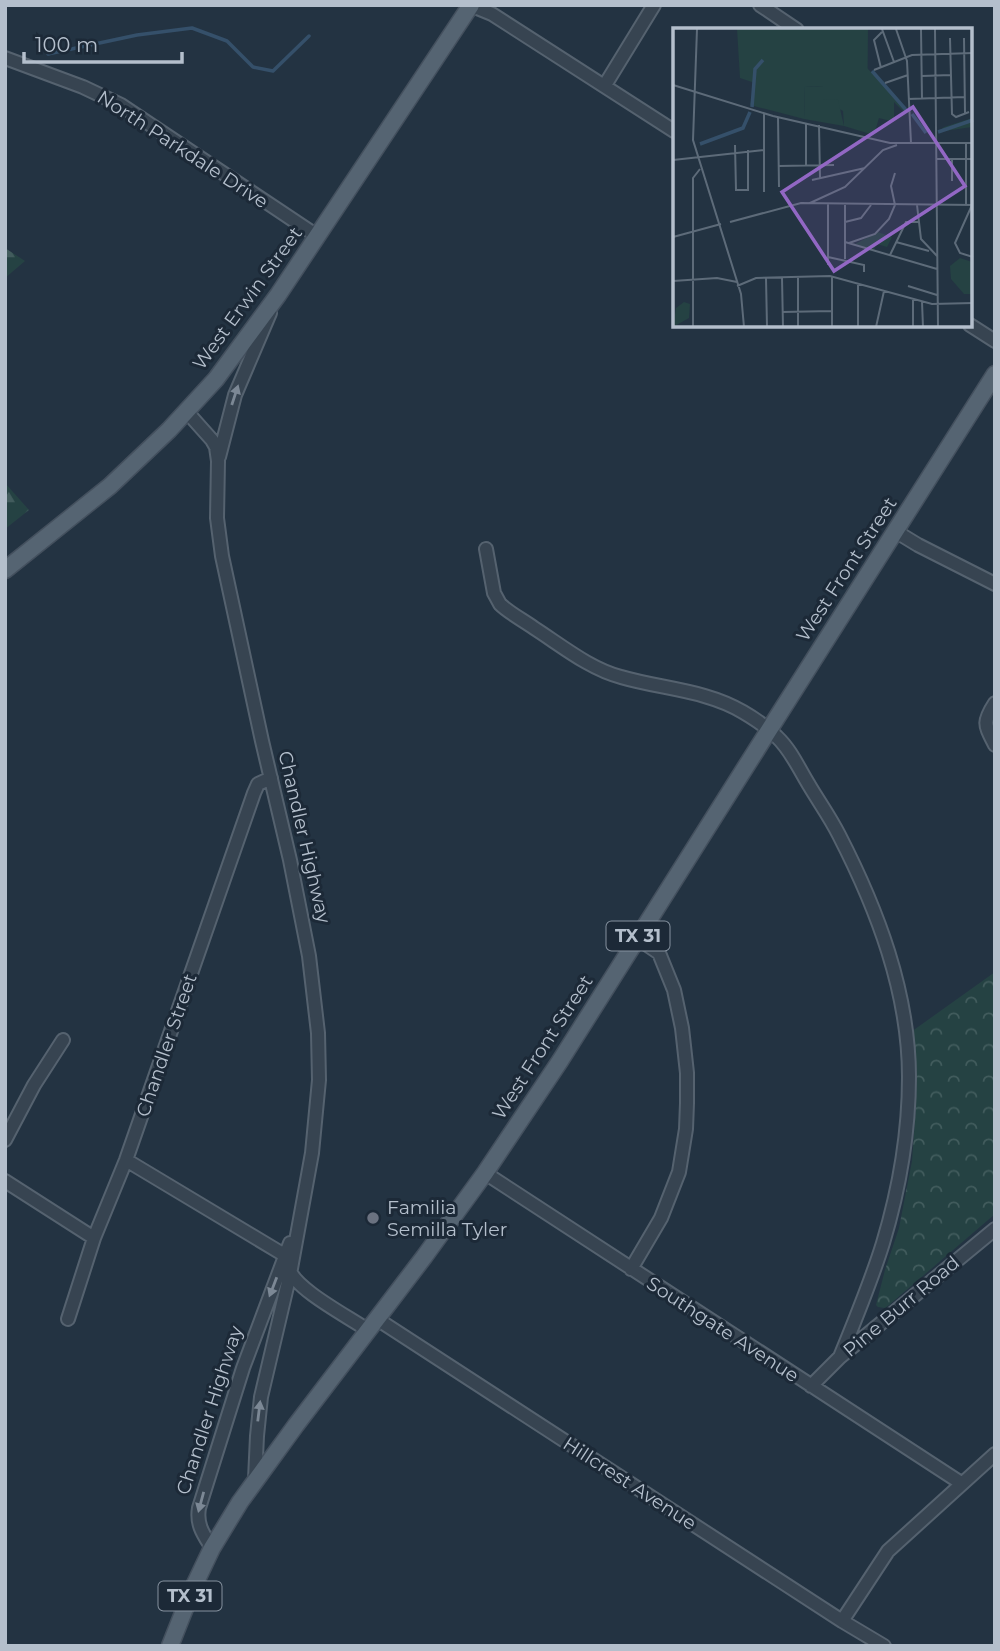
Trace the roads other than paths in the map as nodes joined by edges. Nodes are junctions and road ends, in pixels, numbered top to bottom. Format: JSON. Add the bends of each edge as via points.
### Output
{"nodes":[{"id":1,"x":470,"y":5,"type":"edge"},
{"id":2,"x":654,"y":5,"type":"edge"},
{"id":3,"x":760,"y":5,"type":"edge"},
{"id":4,"x":794,"y":28,"type":"edge"},
{"id":5,"x":5,"y":58,"type":"edge"},
{"id":6,"x":605,"y":85,"type":"junction"},
{"id":7,"x":673,"y":130,"type":"edge"},
{"id":8,"x":317,"y":236,"type":"junction"},
{"id":9,"x":278,"y":295,"type":"junction"},
{"id":10,"x":972,"y":326,"type":"edge"},
{"id":11,"x":995,"y":341,"type":"edge"},
{"id":12,"x":995,"y":374,"type":"edge"},
{"id":13,"x":187,"y":412,"type":"junction"},
{"id":14,"x":218,"y":461,"type":"junction"},
{"id":15,"x":895,"y":531,"type":"junction"},
{"id":16,"x":486,"y":549,"type":"dead end"},
{"id":17,"x":5,"y":570,"type":"edge"},
{"id":18,"x":995,"y":584,"type":"edge"},
{"id":19,"x":995,"y":703,"type":"edge"},
{"id":20,"x":769,"y":730,"type":"junction"},
{"id":21,"x":995,"y":745,"type":"edge"},
{"id":22,"x":271,"y":778,"type":"junction"},
{"id":23,"x":637,"y":938,"type":"junction"},
{"id":24,"x":63,"y":1040,"type":"dead end"},
{"id":25,"x":5,"y":1140,"type":"edge"},
{"id":26,"x":126,"y":1160,"type":"junction"},
{"id":27,"x":485,"y":1173,"type":"junction"},
{"id":28,"x":5,"y":1181,"type":"edge"},
{"id":29,"x":995,"y":1229,"type":"edge"},
{"id":30,"x":94,"y":1238,"type":"junction"},
{"id":31,"x":289,"y":1258,"type":"junction"},
{"id":32,"x":631,"y":1269,"type":"junction"},
{"id":33,"x":290,"y":1274,"type":"junction"},
{"id":34,"x":68,"y":1319,"type":"dead end"},
{"id":35,"x":373,"y":1325,"type":"junction"},
{"id":36,"x":840,"y":1357,"type":"junction"},
{"id":37,"x":811,"y":1386,"type":"junction"},
{"id":38,"x":995,"y":1454,"type":"edge"},
{"id":39,"x":255,"y":1479,"type":"junction"},
{"id":40,"x":961,"y":1483,"type":"junction"},
{"id":41,"x":212,"y":1548,"type":"junction"},
{"id":42,"x":842,"y":1621,"type":"junction"},
{"id":43,"x":170,"y":1646,"type":"edge"},
{"id":44,"x":884,"y":1646,"type":"edge"}],
"edges":[{"from":1,"to":6,"type":"street"},
{"from":1,"to":8,"type":"main road","name":"West Erwin Street"},
{"from":2,"to":6,"type":"street"},
{"from":3,"to":4,"type":"street"},
{"from":5,"to":8,"type":"street","name":"North Parkdale Drive","via":[[121,105]]},
{"from":6,"to":7,"type":"street"},
{"from":8,"to":9,"type":"main road","name":"West Erwin Street"},
{"from":9,"to":13,"type":"main road","name":"West Erwin Street"},
{"from":14,"to":9,"type":"street","name":"Chandler Highway","one_way":true,"via":[[238,387]]},
{"from":10,"to":11,"type":"street"},
{"from":12,"to":15,"type":"main road","name":"West Front Street","number":"TX 31"},
{"from":13,"to":14,"type":"street","name":"Chandler Highway","via":[[212,439]]},
{"from":13,"to":17,"type":"main road","name":"West Erwin Street","via":[[110,486]]},
{"from":14,"to":22,"type":"street","name":"Chandler Highway","via":[[222,556]]},
{"from":15,"to":18,"type":"street"},
{"from":15,"to":20,"type":"main road","name":"West Front Street","number":"TX 31"},
{"from":16,"to":20,"type":"street","via":[[500,604],[578,656],[623,678],[719,700]]},
{"from":19,"to":21,"type":"street","via":[[986,727]]},
{"from":20,"to":23,"type":"main road","name":"West Front Street","number":"TX 31"},
{"from":20,"to":36,"type":"street","via":[[787,748],[839,833],[890,957],[904,1018],[909,1074],[895,1196],[875,1267]]},
{"from":22,"to":26,"type":"street","name":"Chandler Street","via":[[261,782],[254,793]]},
{"from":22,"to":31,"type":"street","name":"Chandler Highway","via":[[309,956],[318,1040],[312,1153]]},
{"from":23,"to":27,"type":"main road","name":"West Front Street","number":"TX 31"},
{"from":23,"to":32,"type":"street","via":[[659,953],[674,990],[682,1028],[687,1103],[680,1172],[661,1219]]},
{"from":24,"to":25,"type":"street"},
{"from":26,"to":30,"type":"street","name":"Chandler Street"},
{"from":26,"to":31,"type":"street"},
{"from":27,"to":32,"type":"street","name":"Southgate Avenue"},
{"from":27,"to":35,"type":"main road","name":"West Front Street","number":"TX 31"},
{"from":28,"to":30,"type":"street"},
{"from":29,"to":36,"type":"street","name":"Pine Burr Road"},
{"from":30,"to":34,"type":"street","name":"Chandler Street"},
{"from":31,"to":33,"type":"street"},
{"from":31,"to":41,"type":"street","name":"Chandler Highway","one_way":true,"via":[[243,1368],[199,1508],[199,1525]]},
{"from":32,"to":37,"type":"street","name":"Southgate Avenue"},
{"from":33,"to":35,"type":"street","name":"Hillcrest Avenue","via":[[299,1285]]},
{"from":39,"to":33,"type":"street","name":"Chandler Highway","one_way":true,"via":[[261,1397]]},
{"from":35,"to":39,"type":"main road","name":"West Front Street","number":"TX 31"},
{"from":35,"to":42,"type":"street","name":"Hillcrest Avenue"},
{"from":36,"to":37,"type":"street","name":"Pine Burr Road"},
{"from":37,"to":40,"type":"street","name":"Southgate Avenue"},
{"from":38,"to":40,"type":"street"},
{"from":39,"to":41,"type":"main road","name":"West Front Street","number":"TX 31"},
{"from":40,"to":42,"type":"street","via":[[888,1551]]},
{"from":41,"to":43,"type":"main road","number":"TX 31"},
{"from":42,"to":44,"type":"street","name":"Hillcrest Avenue"}]}
